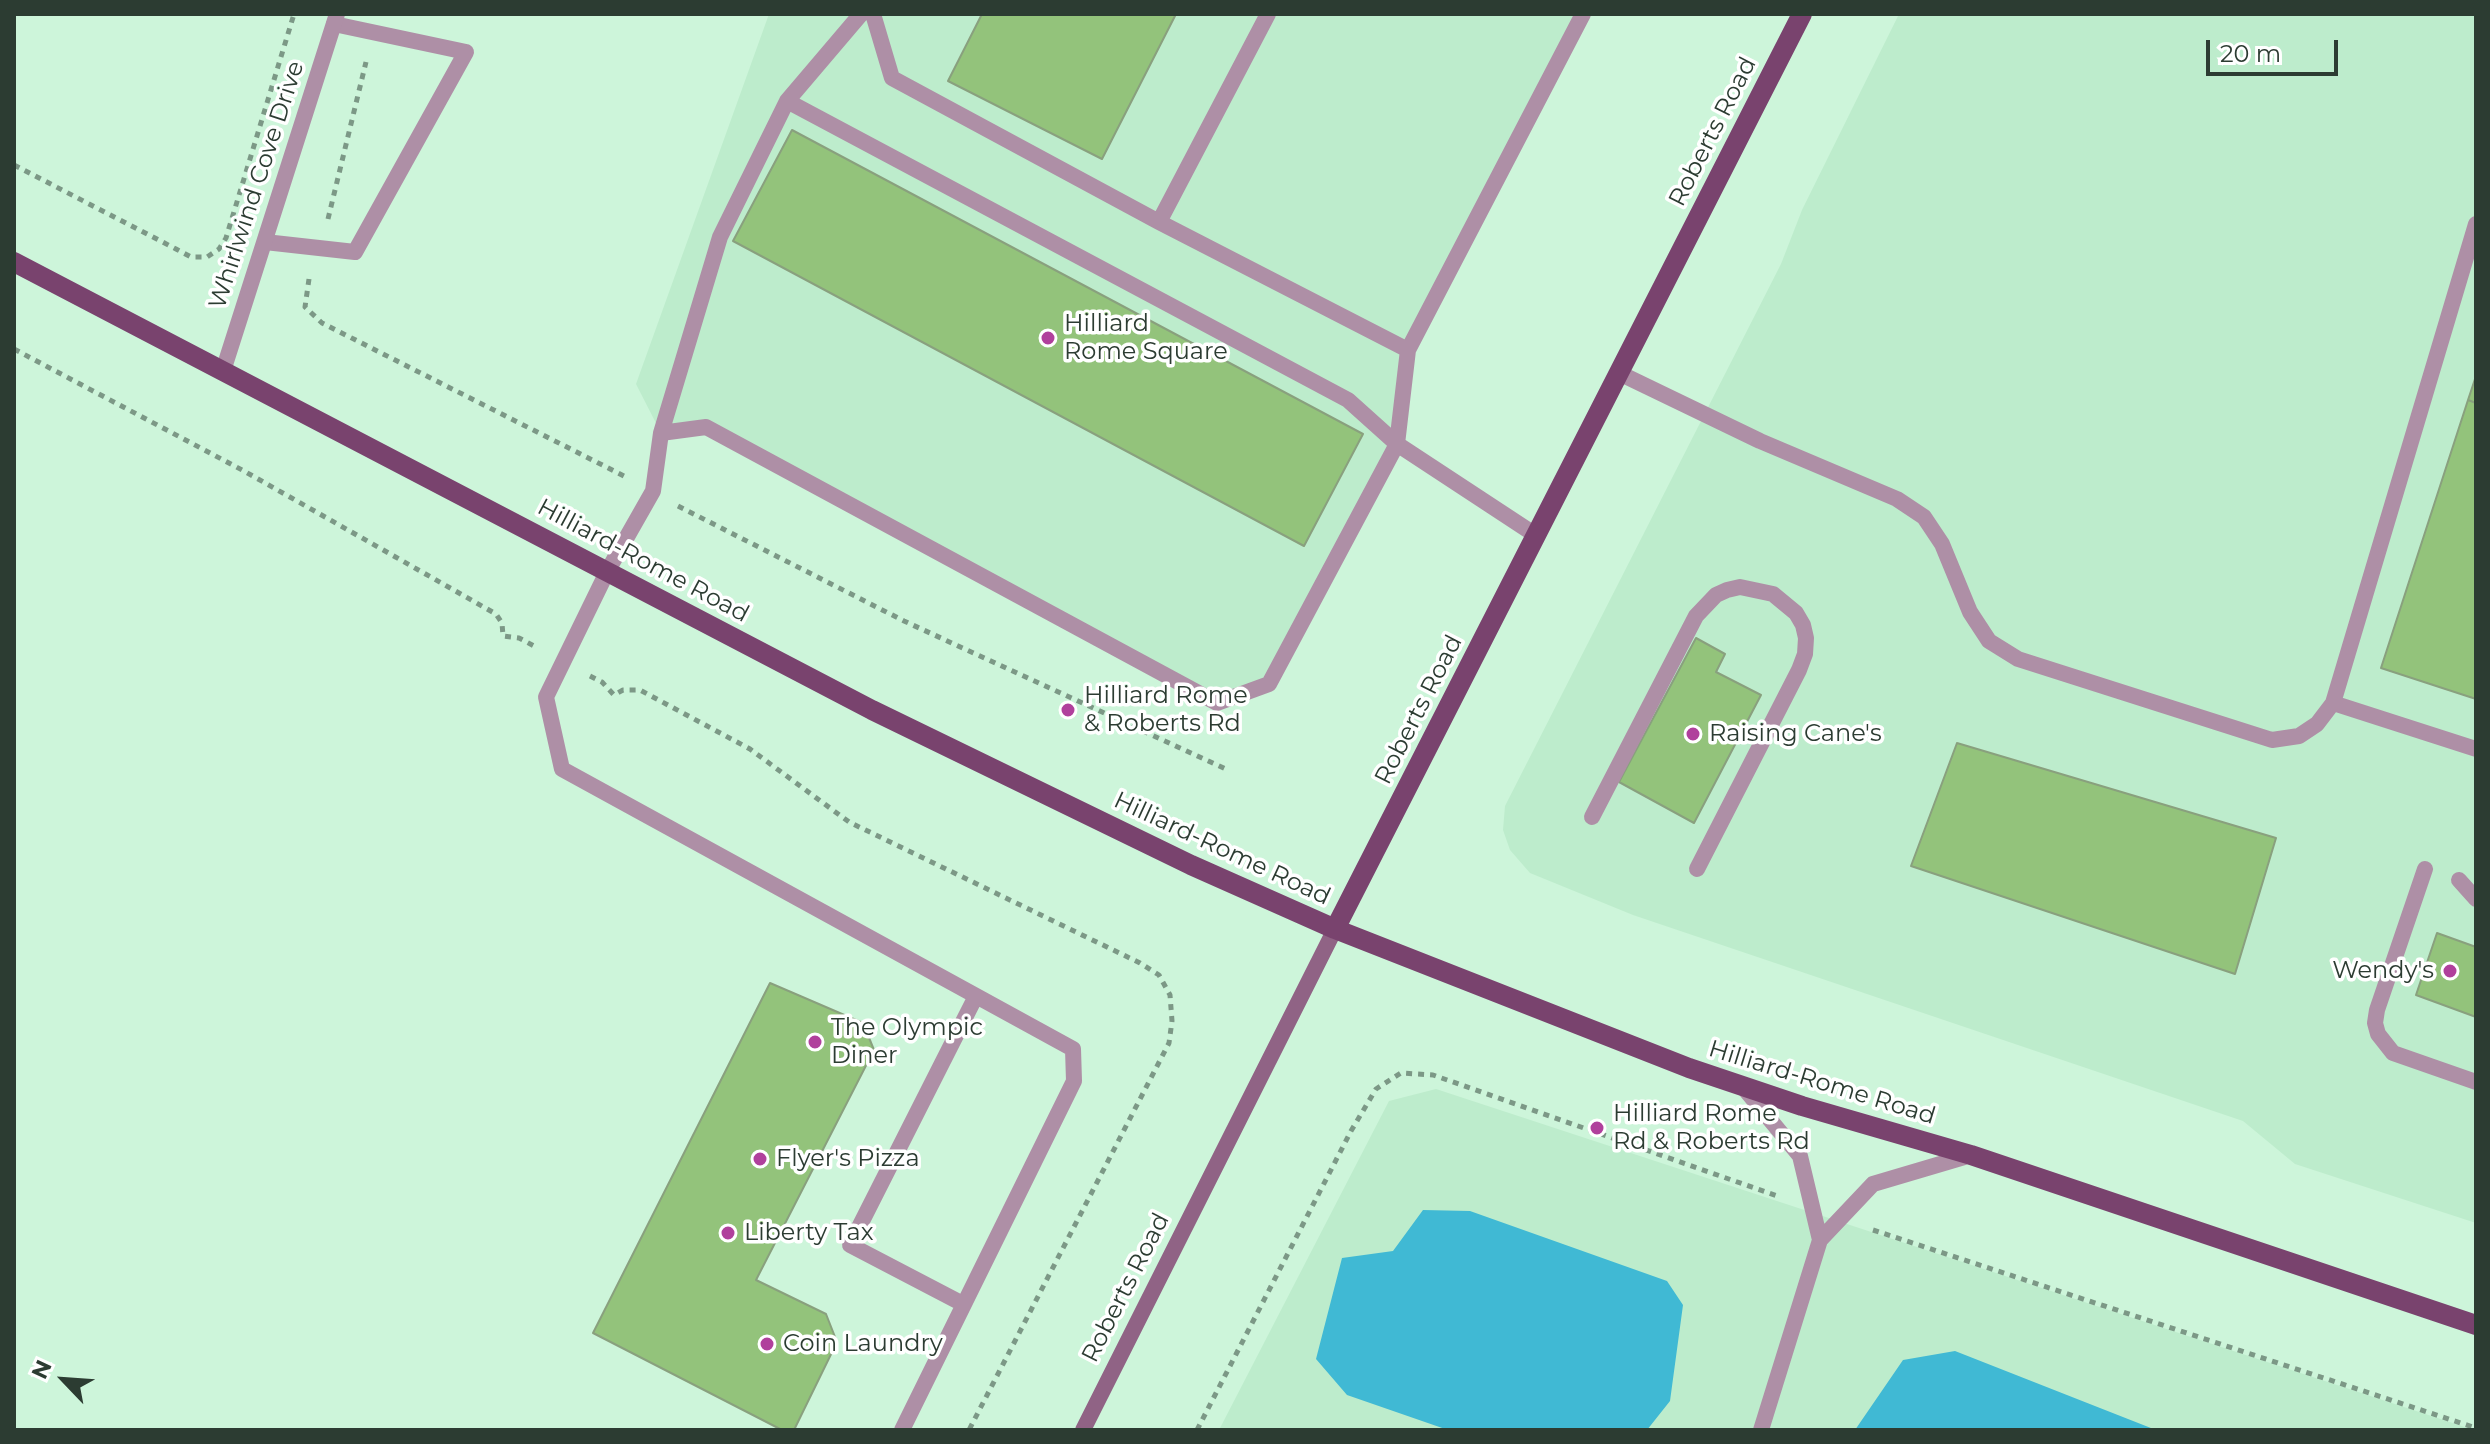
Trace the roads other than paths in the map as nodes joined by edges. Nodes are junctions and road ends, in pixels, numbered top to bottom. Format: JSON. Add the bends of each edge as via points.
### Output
{"nodes":[{"id":1,"x":861,"y":14,"type":"edge"},
{"id":2,"x":873,"y":14,"type":"edge"},
{"id":3,"x":1268,"y":14,"type":"edge"},
{"id":4,"x":1583,"y":14,"type":"edge"},
{"id":5,"x":1802,"y":14,"type":"edge"},
{"id":6,"x":336,"y":19,"type":"edge"},
{"id":7,"x":787,"y":101,"type":"junction"},
{"id":8,"x":1159,"y":222,"type":"junction"},
{"id":9,"x":2476,"y":224,"type":"edge"},
{"id":10,"x":265,"y":242,"type":"junction"},
{"id":11,"x":14,"y":262,"type":"edge"},
{"id":12,"x":1408,"y":350,"type":"junction"},
{"id":13,"x":223,"y":371,"type":"junction"},
{"id":14,"x":1619,"y":373,"type":"junction"},
{"id":15,"x":661,"y":433,"type":"junction"},
{"id":16,"x":1397,"y":444,"type":"junction"},
{"id":17,"x":1537,"y":536,"type":"junction"},
{"id":18,"x":607,"y":572,"type":"junction"},
{"id":19,"x":2333,"y":703,"type":"junction"},
{"id":20,"x":2476,"y":749,"type":"edge"},
{"id":21,"x":1592,"y":817,"type":"dead end"},
{"id":22,"x":1697,"y":869,"type":"dead end"},
{"id":23,"x":2425,"y":869,"type":"dead end"},
{"id":24,"x":2459,"y":880,"type":"dead end"},
{"id":25,"x":2476,"y":899,"type":"edge"},
{"id":26,"x":1335,"y":929,"type":"junction"},
{"id":27,"x":976,"y":996,"type":"junction"},
{"id":28,"x":2476,"y":1082,"type":"edge"},
{"id":29,"x":1743,"y":1087,"type":"junction"},
{"id":30,"x":1971,"y":1155,"type":"junction"},
{"id":31,"x":1820,"y":1240,"type":"junction"},
{"id":32,"x":963,"y":1304,"type":"junction"},
{"id":33,"x":2476,"y":1325,"type":"edge"},
{"id":34,"x":902,"y":1430,"type":"edge"},
{"id":35,"x":1083,"y":1430,"type":"edge"},
{"id":36,"x":1761,"y":1430,"type":"edge"}],
"edges":[{"from":1,"to":7,"type":"street"},
{"from":2,"to":8,"type":"street","via":[[892,78]]},
{"from":3,"to":8,"type":"street"},
{"from":4,"to":12,"type":"street"},
{"from":5,"to":14,"type":"main road","name":"Roberts Road"},
{"from":6,"to":10,"type":"street","name":"Whirlwind Cove Drive"},
{"from":6,"to":10,"type":"street","via":[[466,52],[355,252]]},
{"from":7,"to":15,"type":"street","via":[[720,237]]},
{"from":7,"to":16,"type":"street","via":[[1348,400]]},
{"from":8,"to":12,"type":"street"},
{"from":9,"to":19,"type":"street"},
{"from":10,"to":13,"type":"street","name":"Whirlwind Cove Drive"},
{"from":11,"to":13,"type":"main road","name":"Hilliard-Rome Road"},
{"from":12,"to":16,"type":"street"},
{"from":13,"to":18,"type":"main road","name":"Hilliard-Rome Road"},
{"from":14,"to":17,"type":"main road","name":"Roberts Road"},
{"from":14,"to":19,"type":"street","via":[[1897,499],[1924,517],[1989,641],[2018,659],[2272,740],[2299,736]]},
{"from":15,"to":16,"type":"street","via":[[706,427],[1217,703],[1269,684]]},
{"from":15,"to":18,"type":"street","via":[[653,491]]},
{"from":16,"to":17,"type":"street"},
{"from":17,"to":26,"type":"main road","name":"Roberts Road"},
{"from":18,"to":26,"type":"main road","name":"Hilliard-Rome Road","via":[[886,717]]},
{"from":18,"to":27,"type":"street","via":[[546,697],[562,769]]},
{"from":19,"to":20,"type":"street"},
{"from":21,"to":22,"type":"street","via":[[1696,616],[1727,590],[1740,587],[1773,594],[1803,625],[1805,654]]},
{"from":23,"to":28,"type":"street","via":[[2375,1023],[2393,1053]]},
{"from":24,"to":25,"type":"street"},
{"from":26,"to":29,"type":"main road","name":"Hilliard-Rome Road"},
{"from":26,"to":35,"type":"main road","name":"Roberts Road"},
{"from":27,"to":32,"type":"street","via":[[1073,1049],[1074,1081]]},
{"from":27,"to":32,"type":"street","via":[[850,1245]]},
{"from":29,"to":30,"type":"main road","name":"Hilliard-Rome Road"},
{"from":29,"to":31,"type":"street","via":[[1800,1156]]},
{"from":30,"to":31,"type":"street","via":[[1873,1184]]},
{"from":30,"to":33,"type":"main road","name":"Hilliard-Rome Road"},
{"from":31,"to":36,"type":"street"},
{"from":32,"to":34,"type":"street"}]}
